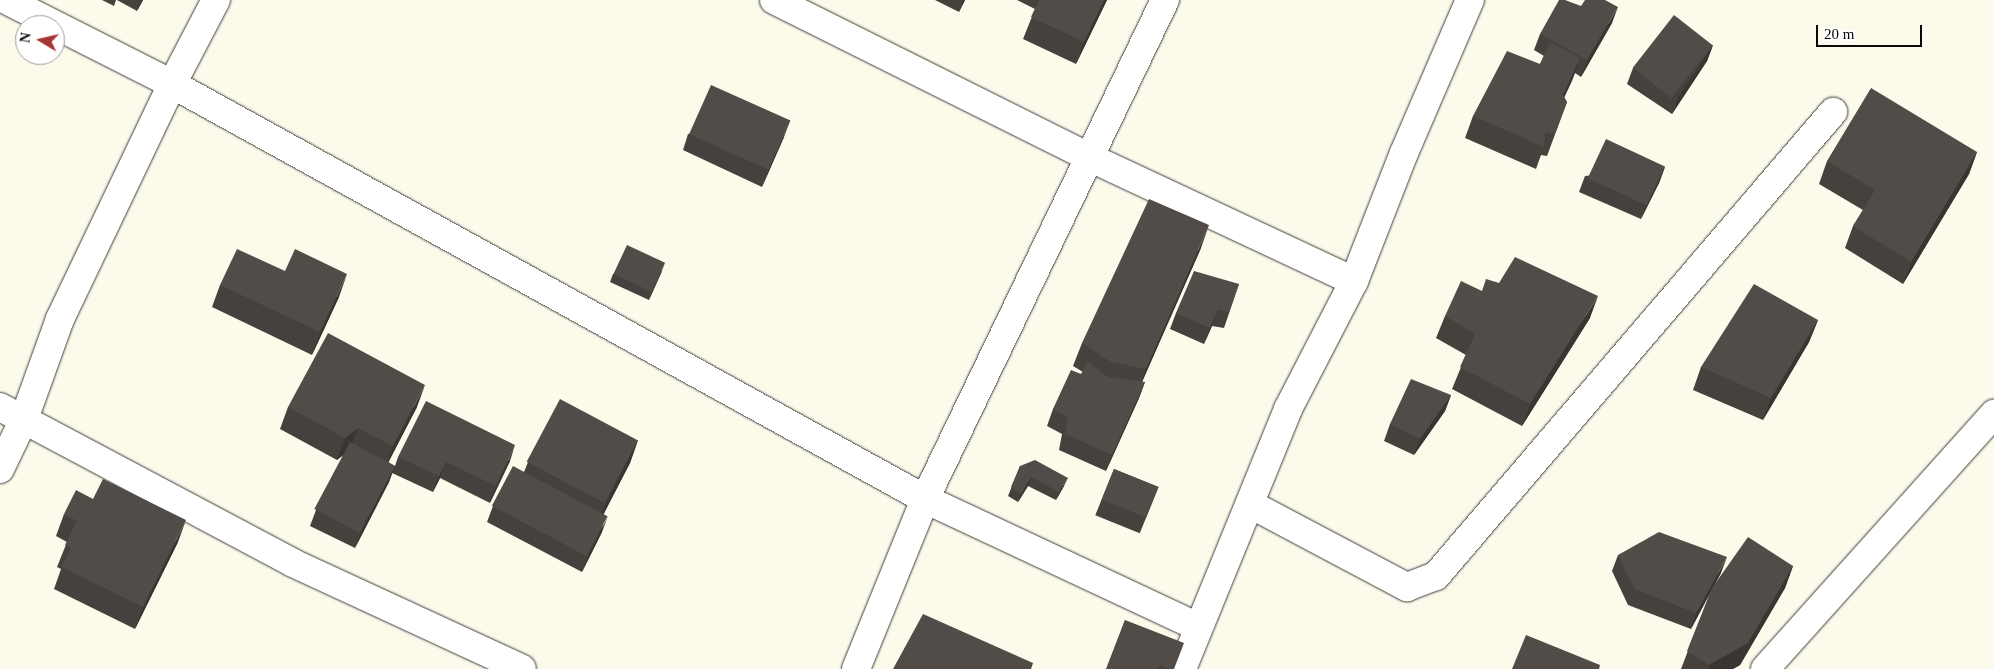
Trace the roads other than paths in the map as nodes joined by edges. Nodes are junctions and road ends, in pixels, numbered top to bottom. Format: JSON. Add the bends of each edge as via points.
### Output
{"nodes":[{"id":1,"x":6,"y":0,"type":"edge"},
{"id":2,"x":216,"y":0,"type":"edge"},
{"id":3,"x":774,"y":0,"type":"edge"},
{"id":4,"x":1165,"y":0,"type":"edge"},
{"id":5,"x":1470,"y":0,"type":"edge"},
{"id":6,"x":172,"y":84,"type":"junction"},
{"id":7,"x":1833,"y":112,"type":"dead end"},
{"id":8,"x":1091,"y":158,"type":"junction"},
{"id":9,"x":1354,"y":281,"type":"junction"},
{"id":10,"x":12,"y":413,"type":"edge"},
{"id":11,"x":1994,"y":414,"type":"edge"},
{"id":12,"x":0,"y":469,"type":"edge"},
{"id":13,"x":925,"y":498,"type":"junction"},
{"id":14,"x":1250,"y":504,"type":"junction"},
{"id":15,"x":1198,"y":627,"type":"junction"},
{"id":16,"x":522,"y":669,"type":"edge"},
{"id":17,"x":856,"y":669,"type":"edge"},
{"id":18,"x":1182,"y":669,"type":"edge"},
{"id":19,"x":1765,"y":669,"type":"edge"}],
"edges":[{"from":1,"to":6,"type":"street"},
{"from":2,"to":6,"type":"street"},
{"from":3,"to":8,"type":"street"},
{"from":4,"to":8,"type":"street"},
{"from":5,"to":9,"type":"street","via":[[1404,153]]},
{"from":6,"to":10,"type":"street"},
{"from":6,"to":13,"type":"street"},
{"from":7,"to":14,"type":"street","via":[[1436,576],[1407,587]]},
{"from":8,"to":9,"type":"street"},
{"from":8,"to":13,"type":"street"},
{"from":9,"to":14,"type":"street","via":[[1288,409]]},
{"from":10,"to":12,"type":"street"},
{"from":10,"to":16,"type":"street","via":[[293,563]]},
{"from":11,"to":19,"type":"street"},
{"from":13,"to":15,"type":"street"},
{"from":13,"to":17,"type":"street"},
{"from":14,"to":15,"type":"street"},
{"from":15,"to":18,"type":"street"}]}
